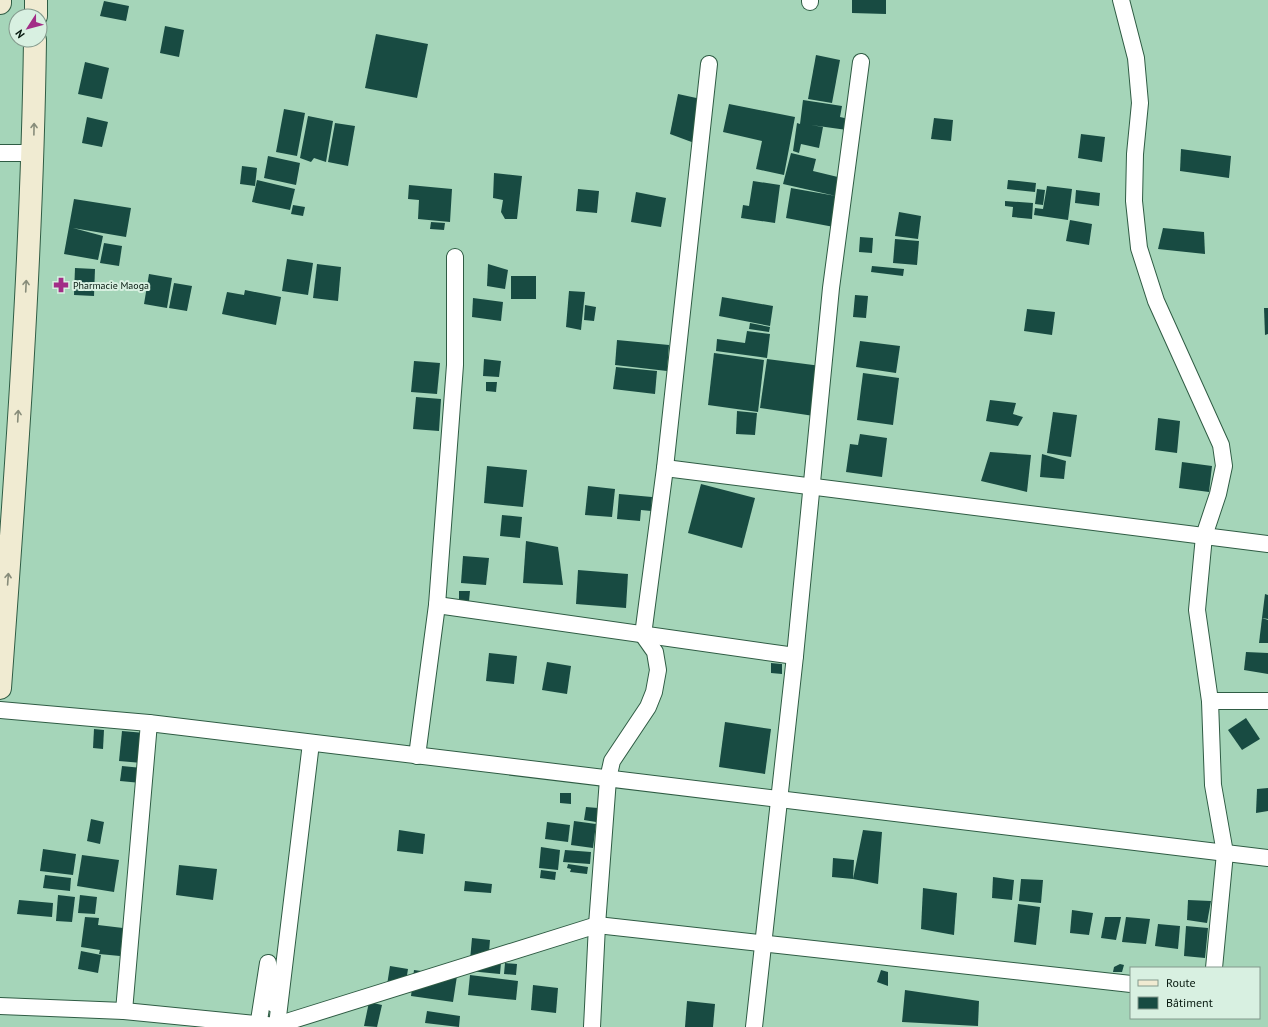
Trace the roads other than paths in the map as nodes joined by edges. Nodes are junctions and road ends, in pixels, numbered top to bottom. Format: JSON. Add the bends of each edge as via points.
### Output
{"nodes":[{"id":1,"x":1121,"y":0,"type":"edge"},
{"id":2,"x":35,"y":48,"type":"edge"},
{"id":3,"x":861,"y":62,"type":"dead end"},
{"id":4,"x":709,"y":64,"type":"dead end"},
{"id":5,"x":0,"y":153,"type":"edge"},
{"id":6,"x":34,"y":153,"type":"junction"},
{"id":7,"x":455,"y":257,"type":"dead end"},
{"id":8,"x":665,"y":468,"type":"junction"},
{"id":9,"x":811,"y":486,"type":"junction"},
{"id":10,"x":1204,"y":536,"type":"junction"},
{"id":11,"x":1268,"y":544,"type":"edge"},
{"id":12,"x":436,"y":605,"type":"junction"},
{"id":13,"x":643,"y":635,"type":"junction"},
{"id":14,"x":795,"y":656,"type":"junction"},
{"id":15,"x":0,"y":688,"type":"edge"},
{"id":16,"x":1210,"y":701,"type":"junction"},
{"id":17,"x":1268,"y":701,"type":"edge"},
{"id":18,"x":0,"y":710,"type":"edge"},
{"id":19,"x":149,"y":723,"type":"junction"},
{"id":20,"x":311,"y":744,"type":"junction"},
{"id":21,"x":417,"y":756,"type":"junction"},
{"id":22,"x":608,"y":779,"type":"junction"},
{"id":23,"x":779,"y":800,"type":"junction"},
{"id":24,"x":1225,"y":853,"type":"junction"},
{"id":25,"x":1268,"y":858,"type":"edge"},
{"id":26,"x":597,"y":925,"type":"junction"},
{"id":27,"x":763,"y":945,"type":"junction"},
{"id":28,"x":1214,"y":967,"type":"edge"},
{"id":29,"x":1130,"y":984,"type":"edge"},
{"id":30,"x":0,"y":1006,"type":"edge"},
{"id":31,"x":124,"y":1011,"type":"junction"},
{"id":32,"x":258,"y":1025,"type":"edge"},
{"id":33,"x":282,"y":1026,"type":"edge"},
{"id":34,"x":592,"y":1027,"type":"edge"},
{"id":35,"x":754,"y":1027,"type":"edge"}],
"edges":[{"from":1,"to":10,"type":"street","via":[[1136,58],[1140,103],[1134,201],[1139,248],[1156,301],[1221,445],[1224,466]]},
{"from":6,"to":2,"type":"main road","one_way":true},
{"from":3,"to":9,"type":"street","via":[[831,288]]},
{"from":4,"to":8,"type":"street"},
{"from":5,"to":6,"type":"street"},
{"from":15,"to":6,"type":"main road","one_way":true},
{"from":7,"to":12,"type":"street","via":[[455,365]]},
{"from":8,"to":9,"type":"street"},
{"from":8,"to":13,"type":"street"},
{"from":9,"to":10,"type":"street"},
{"from":9,"to":14,"type":"street"},
{"from":10,"to":11,"type":"street"},
{"from":10,"to":16,"type":"street","via":[[1197,610]]},
{"from":12,"to":13,"type":"street"},
{"from":12,"to":21,"type":"street"},
{"from":13,"to":14,"type":"street"},
{"from":13,"to":22,"type":"street","via":[[655,652],[658,670],[654,692],[648,707],[612,761]]},
{"from":14,"to":23,"type":"street"},
{"from":16,"to":17,"type":"street"},
{"from":16,"to":24,"type":"street","via":[[1213,785]]},
{"from":18,"to":19,"type":"street"},
{"from":19,"to":20,"type":"street"},
{"from":19,"to":31,"type":"street"},
{"from":20,"to":21,"type":"street"},
{"from":20,"to":33,"type":"street"},
{"from":21,"to":22,"type":"street"},
{"from":22,"to":23,"type":"street"},
{"from":22,"to":26,"type":"street"},
{"from":23,"to":24,"type":"street"},
{"from":23,"to":27,"type":"street"},
{"from":24,"to":25,"type":"street"},
{"from":24,"to":28,"type":"street"},
{"from":26,"to":27,"type":"street"},
{"from":26,"to":33,"type":"street"},
{"from":26,"to":34,"type":"street"},
{"from":27,"to":29,"type":"street"},
{"from":27,"to":35,"type":"street"},
{"from":30,"to":31,"type":"street"},
{"from":31,"to":32,"type":"street"},
{"from":32,"to":33,"type":"street"},
{"from":32,"to":33,"type":"street","via":[[268,963]]}]}
